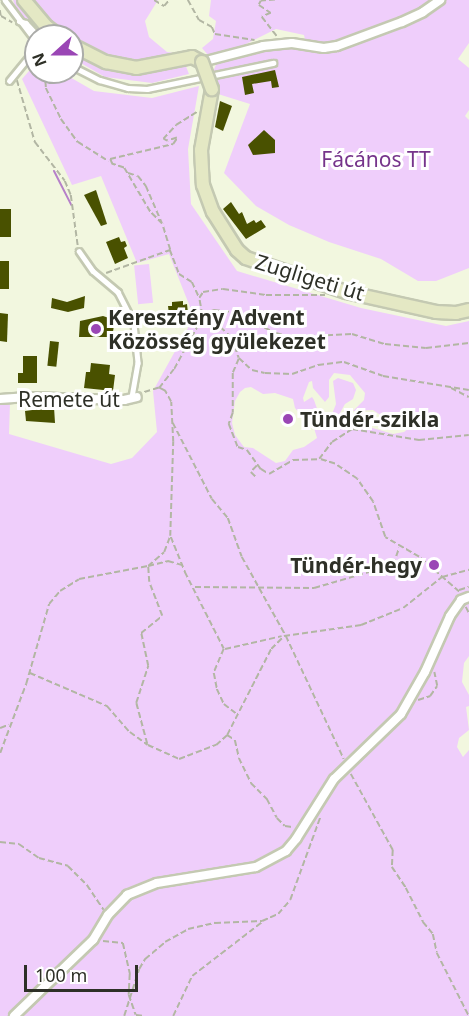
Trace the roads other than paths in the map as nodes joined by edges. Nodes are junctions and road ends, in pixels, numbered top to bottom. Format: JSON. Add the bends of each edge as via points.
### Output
{"nodes":[{"id":1,"x":5,"y":0,"type":"edge"},
{"id":2,"x":24,"y":0,"type":"edge"},
{"id":3,"x":440,"y":0,"type":"edge"},
{"id":4,"x":18,"y":21,"type":"junction"},
{"id":5,"x":27,"y":24,"type":"edge"},
{"id":6,"x":44,"y":24,"type":"edge"},
{"id":7,"x":24,"y":28,"type":"edge"},
{"id":8,"x":84,"y":51,"type":"edge"},
{"id":9,"x":202,"y":62,"type":"junction"},
{"id":10,"x":24,"y":63,"type":"edge"},
{"id":11,"x":273,"y":63,"type":"dead end"},
{"id":12,"x":84,"y":72,"type":"edge"},
{"id":13,"x":9,"y":81,"type":"dead end"},
{"id":14,"x":79,"y":251,"type":"road end"},
{"id":15,"x":469,"y":310,"type":"edge"},
{"id":16,"x":134,"y":398,"type":"joint"},
{"id":17,"x":0,"y":399,"type":"edge"},
{"id":18,"x":465,"y":599,"type":"edge"},
{"id":19,"x":14,"y":1016,"type":"edge"}],
"edges":[{"from":1,"to":4,"type":"lane"},
{"from":2,"to":6,"type":"street"},
{"from":3,"to":9,"type":"street","via":[[402,22],[337,45],[307,48],[266,43]]},
{"from":4,"to":5,"type":"lane"},
{"from":4,"to":7,"type":"lane"},
{"from":8,"to":9,"type":"street","via":[[106,62],[136,68],[192,57]]},
{"from":9,"to":15,"type":"street","name":"Zugligeti út","bridge":true,"via":[[212,89],[201,150],[203,185],[213,212],[237,250],[246,258],[346,292],[436,312]]},
{"from":10,"to":13,"type":"lane"},
{"from":11,"to":12,"type":"lane","via":[[147,89],[128,88]]},
{"from":14,"to":16,"type":"lane","via":[[98,276],[110,282],[127,308],[137,342]]},
{"from":16,"to":17,"type":"street","name":"Remete út"},
{"from":18,"to":19,"type":"street","via":[[450,616],[398,719],[346,764],[291,845],[275,859],[245,869],[144,886],[127,895],[108,915],[93,940]]}]}
